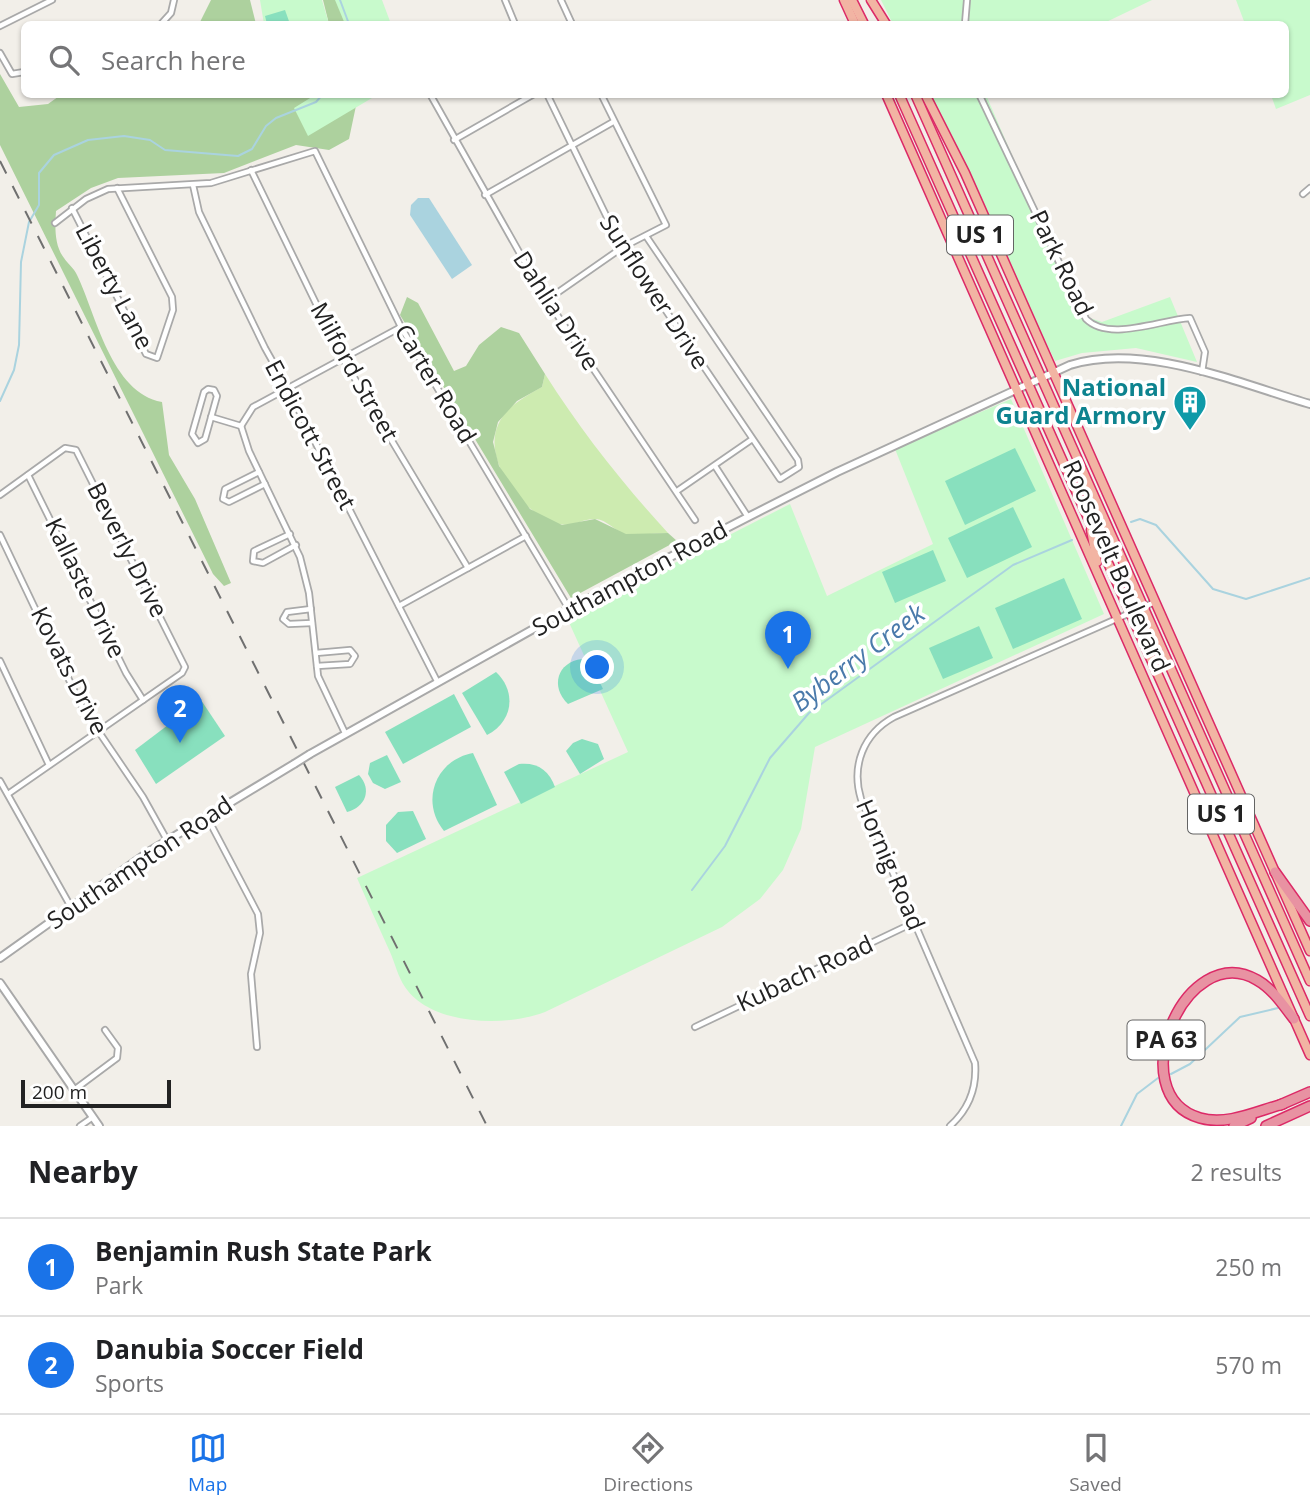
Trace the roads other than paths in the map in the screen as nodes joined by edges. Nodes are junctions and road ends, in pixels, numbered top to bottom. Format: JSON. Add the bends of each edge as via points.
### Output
{"nodes":[{"id":1,"x":52,"y":0,"type":"edge"},
{"id":2,"x":174,"y":0,"type":"edge"},
{"id":3,"x":505,"y":0,"type":"edge"},
{"id":4,"x":561,"y":0,"type":"edge"},
{"id":5,"x":844,"y":0,"type":"edge"},
{"id":6,"x":852,"y":0,"type":"edge"},
{"id":7,"x":870,"y":0,"type":"edge"},
{"id":8,"x":967,"y":0,"type":"edge"},
{"id":9,"x":164,"y":21,"type":"edge"},
{"id":10,"x":514,"y":21,"type":"edge"},
{"id":11,"x":571,"y":21,"type":"edge"},
{"id":12,"x":854,"y":21,"type":"edge"},
{"id":13,"x":862,"y":21,"type":"edge"},
{"id":14,"x":880,"y":21,"type":"edge"},
{"id":15,"x":884,"y":21,"type":"edge"},
{"id":16,"x":965,"y":21,"type":"edge"},
{"id":17,"x":0,"y":26,"type":"edge"},
{"id":18,"x":0,"y":53,"type":"edge"},
{"id":19,"x":21,"y":72,"type":"edge"},
{"id":20,"x":432,"y":98,"type":"edge"},
{"id":21,"x":527,"y":98,"type":"edge"},
{"id":22,"x":549,"y":98,"type":"edge"},
{"id":23,"x":603,"y":98,"type":"edge"},
{"id":24,"x":888,"y":98,"type":"edge"},
{"id":25,"x":901,"y":98,"type":"edge"},
{"id":26,"x":917,"y":98,"type":"edge"},
{"id":27,"x":927,"y":98,"type":"edge"},
{"id":28,"x":981,"y":98,"type":"edge"},
{"id":29,"x":613,"y":122,"type":"junction"},
{"id":30,"x":454,"y":139,"type":"junction"},
{"id":31,"x":570,"y":146,"type":"junction"},
{"id":32,"x":251,"y":170,"type":"junction"},
{"id":33,"x":193,"y":185,"type":"junction"},
{"id":34,"x":117,"y":188,"type":"junction"},
{"id":35,"x":1310,"y":188,"type":"edge"},
{"id":36,"x":1303,"y":194,"type":"dead end"},
{"id":37,"x":485,"y":195,"type":"junction"},
{"id":38,"x":72,"y":208,"type":"junction"},
{"id":39,"x":55,"y":223,"type":"dead end"},
{"id":40,"x":646,"y":236,"type":"junction"},
{"id":41,"x":623,"y":247,"type":"junction"},
{"id":42,"x":547,"y":300,"type":"junction"},
{"id":43,"x":401,"y":327,"type":"junction"},
{"id":44,"x":343,"y":359,"type":"junction"},
{"id":45,"x":1054,"y":372,"type":"junction"},
{"id":46,"x":1201,"y":373,"type":"junction"},
{"id":47,"x":1042,"y":377,"type":"junction"},
{"id":48,"x":1030,"y":383,"type":"junction"},
{"id":49,"x":288,"y":388,"type":"junction"},
{"id":50,"x":1017,"y":389,"type":"junction"},
{"id":51,"x":1310,"y":404,"type":"edge"},
{"id":52,"x":211,"y":417,"type":"junction"},
{"id":53,"x":241,"y":426,"type":"junction"},
{"id":54,"x":751,"y":440,"type":"junction"},
{"id":55,"x":716,"y":466,"type":"junction"},
{"id":56,"x":259,"y":472,"type":"junction"},
{"id":57,"x":27,"y":475,"type":"junction"},
{"id":58,"x":265,"y":484,"type":"junction"},
{"id":59,"x":677,"y":491,"type":"junction"},
{"id":60,"x":0,"y":495,"type":"edge"},
{"id":61,"x":1100,"y":507,"type":"junction"},
{"id":62,"x":1087,"y":514,"type":"junction"},
{"id":63,"x":748,"y":517,"type":"junction"},
{"id":64,"x":695,"y":520,"type":"dead end"},
{"id":65,"x":0,"y":534,"type":"edge"},
{"id":66,"x":290,"y":534,"type":"junction"},
{"id":67,"x":526,"y":536,"type":"junction"},
{"id":68,"x":296,"y":545,"type":"junction"},
{"id":69,"x":1133,"y":553,"type":"junction"},
{"id":70,"x":468,"y":568,"type":"junction"},
{"id":71,"x":1101,"y":579,"type":"junction"},
{"id":72,"x":1155,"y":601,"type":"junction"},
{"id":73,"x":399,"y":606,"type":"junction"},
{"id":74,"x":1144,"y":606,"type":"junction"},
{"id":75,"x":569,"y":609,"type":"junction"},
{"id":76,"x":311,"y":610,"type":"junction"},
{"id":77,"x":1131,"y":612,"type":"junction"},
{"id":78,"x":1118,"y":618,"type":"junction"},
{"id":79,"x":312,"y":623,"type":"junction"},
{"id":80,"x":316,"y":653,"type":"junction"},
{"id":81,"x":0,"y":661,"type":"edge"},
{"id":82,"x":317,"y":666,"type":"junction"},
{"id":83,"x":437,"y":681,"type":"junction"},
{"id":84,"x":143,"y":700,"type":"junction"},
{"id":85,"x":98,"y":732,"type":"junction"},
{"id":86,"x":345,"y":733,"type":"junction"},
{"id":87,"x":49,"y":765,"type":"junction"},
{"id":88,"x":0,"y":781,"type":"edge"},
{"id":89,"x":8,"y":794,"type":"junction"},
{"id":90,"x":207,"y":817,"type":"junction"},
{"id":91,"x":167,"y":840,"type":"junction"},
{"id":92,"x":1275,"y":873,"type":"junction"},
{"id":93,"x":71,"y":907,"type":"junction"},
{"id":94,"x":1310,"y":921,"type":"edge"},
{"id":95,"x":915,"y":922,"type":"junction"},
{"id":96,"x":1309,"y":948,"type":"edge"},
{"id":97,"x":0,"y":958,"type":"edge"},
{"id":98,"x":1310,"y":959,"type":"edge"},
{"id":99,"x":1310,"y":981,"type":"edge"},
{"id":100,"x":0,"y":983,"type":"edge"},
{"id":101,"x":1310,"y":1016,"type":"edge"},
{"id":102,"x":1294,"y":1019,"type":"junction"},
{"id":103,"x":695,"y":1027,"type":"dead end"},
{"id":104,"x":105,"y":1030,"type":"dead end"},
{"id":105,"x":257,"y":1047,"type":"dead end"},
{"id":106,"x":1310,"y":1055,"type":"edge"},
{"id":107,"x":75,"y":1090,"type":"junction"},
{"id":108,"x":1310,"y":1092,"type":"edge"},
{"id":109,"x":1283,"y":1104,"type":"junction"},
{"id":110,"x":1310,"y":1106,"type":"edge"},
{"id":111,"x":93,"y":1117,"type":"junction"},
{"id":112,"x":1269,"y":1125,"type":"edge"},
{"id":113,"x":80,"y":1126,"type":"edge"},
{"id":114,"x":99,"y":1126,"type":"edge"},
{"id":115,"x":950,"y":1126,"type":"edge"},
{"id":116,"x":1234,"y":1126,"type":"edge"}],
"edges":[{"from":1,"to":17,"type":"street"},
{"from":2,"to":9,"type":"street"},
{"from":3,"to":10,"type":"street"},
{"from":4,"to":11,"type":"street"},
{"from":5,"to":12,"type":"highway"},
{"from":6,"to":13,"type":"highway"},
{"from":7,"to":14,"type":"highway"},
{"from":7,"to":15,"type":"highway"},
{"from":8,"to":16,"type":"street"},
{"from":18,"to":19,"type":"street","via":[[12,74]]},
{"from":20,"to":30,"type":"street","name":"Dahlia Drive"},
{"from":21,"to":30,"type":"street"},
{"from":22,"to":31,"type":"street","name":"Sunflower Drive"},
{"from":23,"to":29,"type":"street"},
{"from":24,"to":50,"type":"highway","name":"Roosevelt Boulevard","number":"US 1"},
{"from":25,"to":48,"type":"highway","name":"Roosevelt Boulevard","number":"US 1"},
{"from":26,"to":47,"type":"highway","name":"Roosevelt Boulevard","number":"US 1"},
{"from":27,"to":45,"type":"highway","name":"Roosevelt Boulevard","number":"US 1"},
{"from":28,"to":46,"type":"street","name":"Park Road","via":[[1086,319],[1094,327],[1112,331],[1190,318],[1205,352]]},
{"from":29,"to":31,"type":"street"},
{"from":29,"to":40,"type":"street","via":[[666,225]]},
{"from":30,"to":37,"type":"street","name":"Dahlia Drive"},
{"from":31,"to":37,"type":"street"},
{"from":31,"to":41,"type":"street","name":"Sunflower Drive"},
{"from":32,"to":33,"type":"street"},
{"from":32,"to":43,"type":"street","name":"Carter Road","via":[[315,151]]},
{"from":32,"to":44,"type":"street","name":"Milford Street"},
{"from":33,"to":34,"type":"street"},
{"from":33,"to":49,"type":"street","name":"Endicott Street","via":[[199,212]]},
{"from":34,"to":38,"type":"street"},
{"from":34,"to":38,"type":"street","name":"Liberty Lane","via":[[172,297],[173,310],[159,356],[146,354]]},
{"from":35,"to":36,"type":"street"},
{"from":37,"to":42,"type":"street","name":"Dahlia Drive"},
{"from":38,"to":39,"type":"street"},
{"from":40,"to":41,"type":"street"},
{"from":40,"to":54,"type":"street","name":"Sunflower Drive","via":[[799,467],[780,479]]},
{"from":41,"to":42,"type":"street"},
{"from":41,"to":54,"type":"street","name":"Sunflower Drive"},
{"from":42,"to":59,"type":"street","name":"Dahlia Drive"},
{"from":43,"to":44,"type":"street"},
{"from":43,"to":67,"type":"street","name":"Carter Road"},
{"from":44,"to":49,"type":"street"},
{"from":44,"to":70,"type":"street","name":"Milford Street"},
{"from":45,"to":46,"type":"street","name":"Southampton Road","via":[[1085,360],[1120,356]]},
{"from":45,"to":47,"type":"street","name":"Southampton Road"},
{"from":45,"to":69,"type":"highway","name":"Roosevelt Boulevard","number":"US 1"},
{"from":46,"to":51,"type":"street","name":"Southampton Road"},
{"from":47,"to":48,"type":"street","name":"Southampton Road"},
{"from":47,"to":61,"type":"highway","name":"Roosevelt Boulevard","number":"US 1"},
{"from":48,"to":50,"type":"street","name":"Southampton Road"},
{"from":48,"to":62,"type":"highway","name":"Roosevelt Boulevard","number":"US 1"},
{"from":49,"to":53,"type":"street","via":[[248,411]]},
{"from":49,"to":73,"type":"street","name":"Endicott Street"},
{"from":50,"to":63,"type":"street","name":"Southampton Road"},
{"from":50,"to":71,"type":"highway","name":"Roosevelt Boulevard","number":"US 1"},
{"from":52,"to":52,"type":"street","via":[[217,396],[208,389],[192,434],[195,442],[205,439]]},
{"from":52,"to":53,"type":"street"},
{"from":53,"to":56,"type":"street"},
{"from":54,"to":55,"type":"street"},
{"from":55,"to":59,"type":"street"},
{"from":55,"to":63,"type":"street"},
{"from":56,"to":58,"type":"street"},
{"from":56,"to":58,"type":"street","via":[[225,489],[223,499],[229,502]]},
{"from":57,"to":60,"type":"street"},
{"from":57,"to":84,"type":"street","name":"Kallaste Drive"},
{"from":57,"to":84,"type":"street","name":"Beverly Drive","via":[[65,448],[76,451],[184,665],[182,673]]},
{"from":58,"to":66,"type":"street"},
{"from":59,"to":64,"type":"street","name":"Dahlia Drive"},
{"from":61,"to":69,"type":"highway"},
{"from":61,"to":74,"type":"highway","name":"Roosevelt Boulevard","number":"US 1"},
{"from":62,"to":71,"type":"highway"},
{"from":62,"to":77,"type":"highway","name":"Roosevelt Boulevard","number":"US 1"},
{"from":63,"to":75,"type":"street","name":"Southampton Road"},
{"from":65,"to":85,"type":"street","name":"Kovats Drive"},
{"from":66,"to":68,"type":"street"},
{"from":66,"to":68,"type":"street","via":[[254,551],[252,559],[260,564]]},
{"from":67,"to":70,"type":"street"},
{"from":67,"to":75,"type":"street","name":"Carter Road"},
{"from":68,"to":76,"type":"street"},
{"from":69,"to":72,"type":"highway","name":"Roosevelt Boulevard","number":"US 1"},
{"from":70,"to":73,"type":"street"},
{"from":71,"to":78,"type":"highway","name":"Roosevelt Boulevard","number":"US 1"},
{"from":72,"to":74,"type":"street","name":"Hornig Road"},
{"from":72,"to":92,"type":"highway","name":"Roosevelt Boulevard","number":"US 1"},
{"from":73,"to":83,"type":"street","name":"Endicott Street"},
{"from":74,"to":77,"type":"street","name":"Hornig Road"},
{"from":74,"to":99,"type":"highway","name":"Roosevelt Boulevard","number":"US 1"},
{"from":75,"to":83,"type":"street","name":"Southampton Road"},
{"from":76,"to":79,"type":"street"},
{"from":76,"to":79,"type":"street","via":[[287,611],[283,619],[289,624]]},
{"from":77,"to":78,"type":"street","name":"Hornig Road"},
{"from":77,"to":101,"type":"highway","name":"Roosevelt Boulevard","number":"US 1"},
{"from":78,"to":95,"type":"street","name":"Hornig Road","via":[[894,717],[869,738],[858,764],[859,792]]},
{"from":78,"to":102,"type":"highway","name":"Roosevelt Boulevard","number":"US 1"},
{"from":79,"to":80,"type":"street"},
{"from":80,"to":82,"type":"street"},
{"from":80,"to":82,"type":"street","via":[[351,650],[355,656],[350,663]]},
{"from":81,"to":87,"type":"street"},
{"from":82,"to":86,"type":"street"},
{"from":83,"to":86,"type":"street","name":"Southampton Road"},
{"from":84,"to":85,"type":"street"},
{"from":85,"to":87,"type":"street"},
{"from":85,"to":91,"type":"street","name":"Kovats Drive"},
{"from":86,"to":90,"type":"street","name":"Southampton Road","bridge":true},
{"from":87,"to":89,"type":"street"},
{"from":88,"to":89,"type":"street"},
{"from":89,"to":93,"type":"street"},
{"from":90,"to":91,"type":"street","name":"Southampton Road"},
{"from":90,"to":105,"type":"street","via":[[258,914],[260,933],[251,987]]},
{"from":91,"to":93,"type":"street","name":"Southampton Road"},
{"from":92,"to":94,"type":"highway"},
{"from":92,"to":96,"type":"highway","name":"Roosevelt Boulevard","number":"US 1"},
{"from":93,"to":97,"type":"street","name":"Southampton Road"},
{"from":95,"to":103,"type":"street","name":"Kubach Road"},
{"from":95,"to":115,"type":"street","name":"Hornig Road","via":[[975,1063],[970,1101]]},
{"from":96,"to":98,"type":"highway","name":"Roosevelt Boulevard"},
{"from":100,"to":107,"type":"street"},
{"from":102,"to":106,"type":"highway","name":"Roosevelt Boulevard","number":"US 1"},
{"from":102,"to":109,"type":"highway","number":"PA 63","via":[[1261,982],[1241,974],[1222,974],[1184,1002],[1172,1021],[1165,1048],[1170,1092],[1192,1115],[1227,1120]]},
{"from":104,"to":107,"type":"street","via":[[118,1048],[117,1058]]},
{"from":107,"to":111,"type":"street"},
{"from":108,"to":109,"type":"highway","number":"PA 63"},
{"from":109,"to":116,"type":"highway"},
{"from":110,"to":112,"type":"highway"},
{"from":111,"to":113,"type":"street"},
{"from":111,"to":114,"type":"street"}]}
